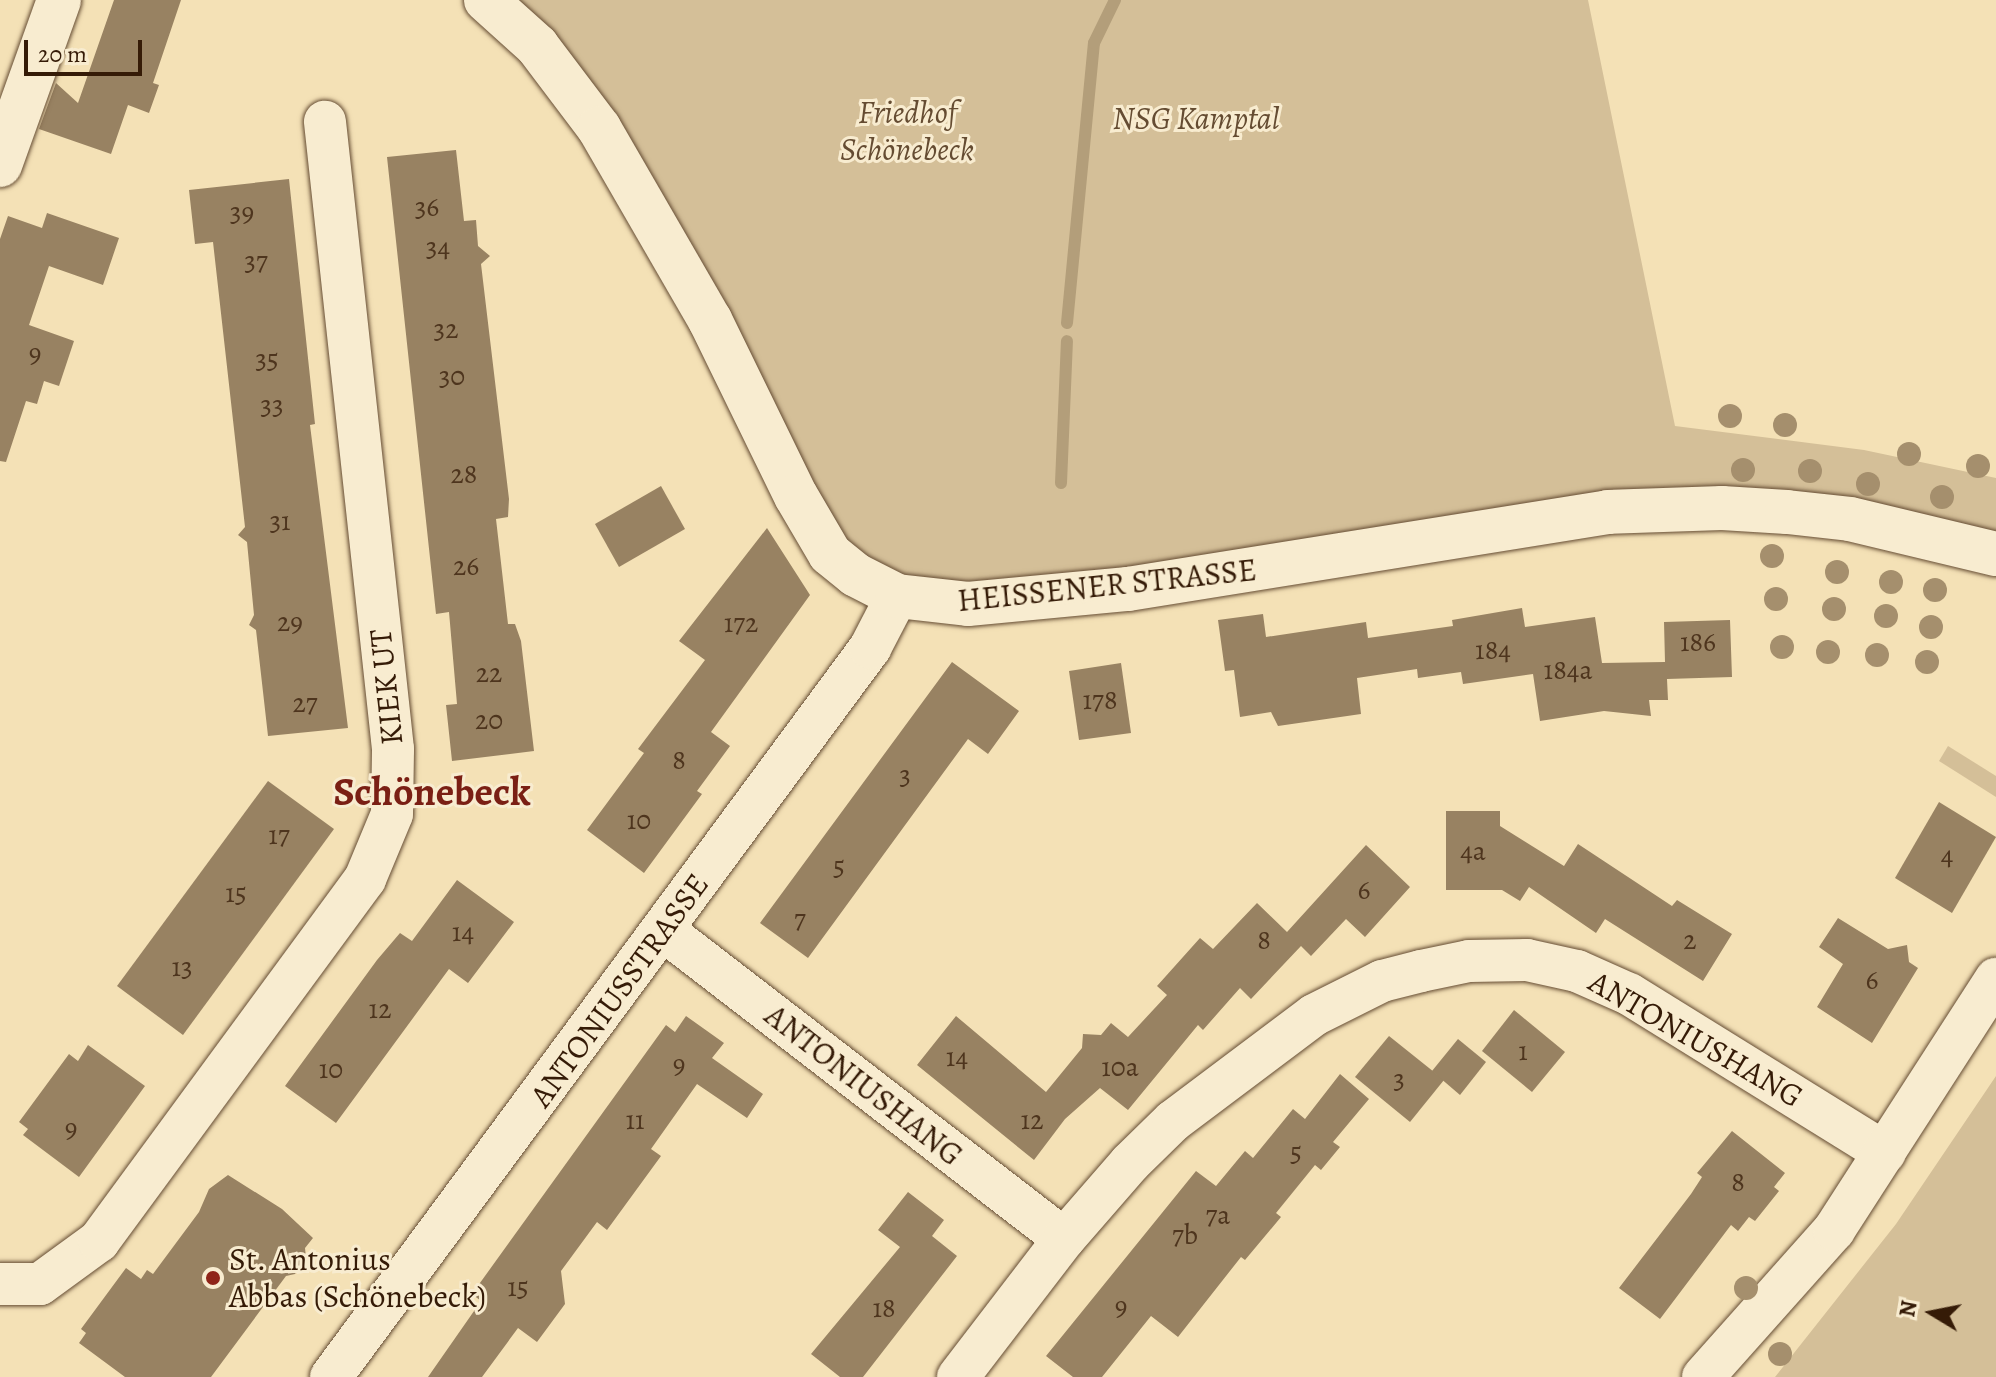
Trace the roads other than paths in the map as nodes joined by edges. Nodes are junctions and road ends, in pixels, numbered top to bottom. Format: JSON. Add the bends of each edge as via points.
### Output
{"nodes":[{"id":1,"x":59,"y":0,"type":"edge"},
{"id":2,"x":486,"y":0,"type":"edge"},
{"id":3,"x":325,"y":122,"type":"dead end"},
{"id":4,"x":0,"y":165,"type":"edge"},
{"id":5,"x":1996,"y":554,"type":"edge"},
{"id":6,"x":897,"y":596,"type":"junction"},
{"id":7,"x":663,"y":930,"type":"junction"},
{"id":8,"x":1996,"y":979,"type":"edge"},
{"id":9,"x":1885,"y":1153,"type":"junction"},
{"id":10,"x":1064,"y":1239,"type":"junction"},
{"id":11,"x":0,"y":1284,"type":"edge"},
{"id":12,"x":331,"y":1377,"type":"edge"},
{"id":13,"x":958,"y":1377,"type":"edge"},
{"id":14,"x":1703,"y":1377,"type":"edge"}],
"edges":[{"from":1,"to":4,"type":"street"},
{"from":2,"to":6,"type":"street","name":"HEISSENER STRASSE","via":[[537,46],[599,128],[710,320],[830,554]]},
{"from":3,"to":11,"type":"street","name":"KIEK UT","via":[[393,749],[392,814],[365,879],[99,1241],[40,1284]]},
{"from":5,"to":6,"type":"street","name":"HEISSENER STRASSE","via":[[1850,519],[1722,508],[1636,511],[1112,590],[968,604]]},
{"from":6,"to":7,"type":"street","name":"ANTONIUSSTRASSE","via":[[870,648]]},
{"from":7,"to":10,"type":"street","name":"ANTONIUSHANG"},
{"from":7,"to":12,"type":"street","name":"ANTONIUSSTRASSE"},
{"from":8,"to":9,"type":"street"},
{"from":9,"to":10,"type":"street","name":"ANTONIUSHANG","via":[[1603,982],[1527,960],[1469,961],[1382,981],[1270,1045],[1140,1152]]},
{"from":9,"to":14,"type":"street","via":[[1834,1230]]},
{"from":10,"to":13,"type":"street","name":"ANTONIUSHANG"}]}
